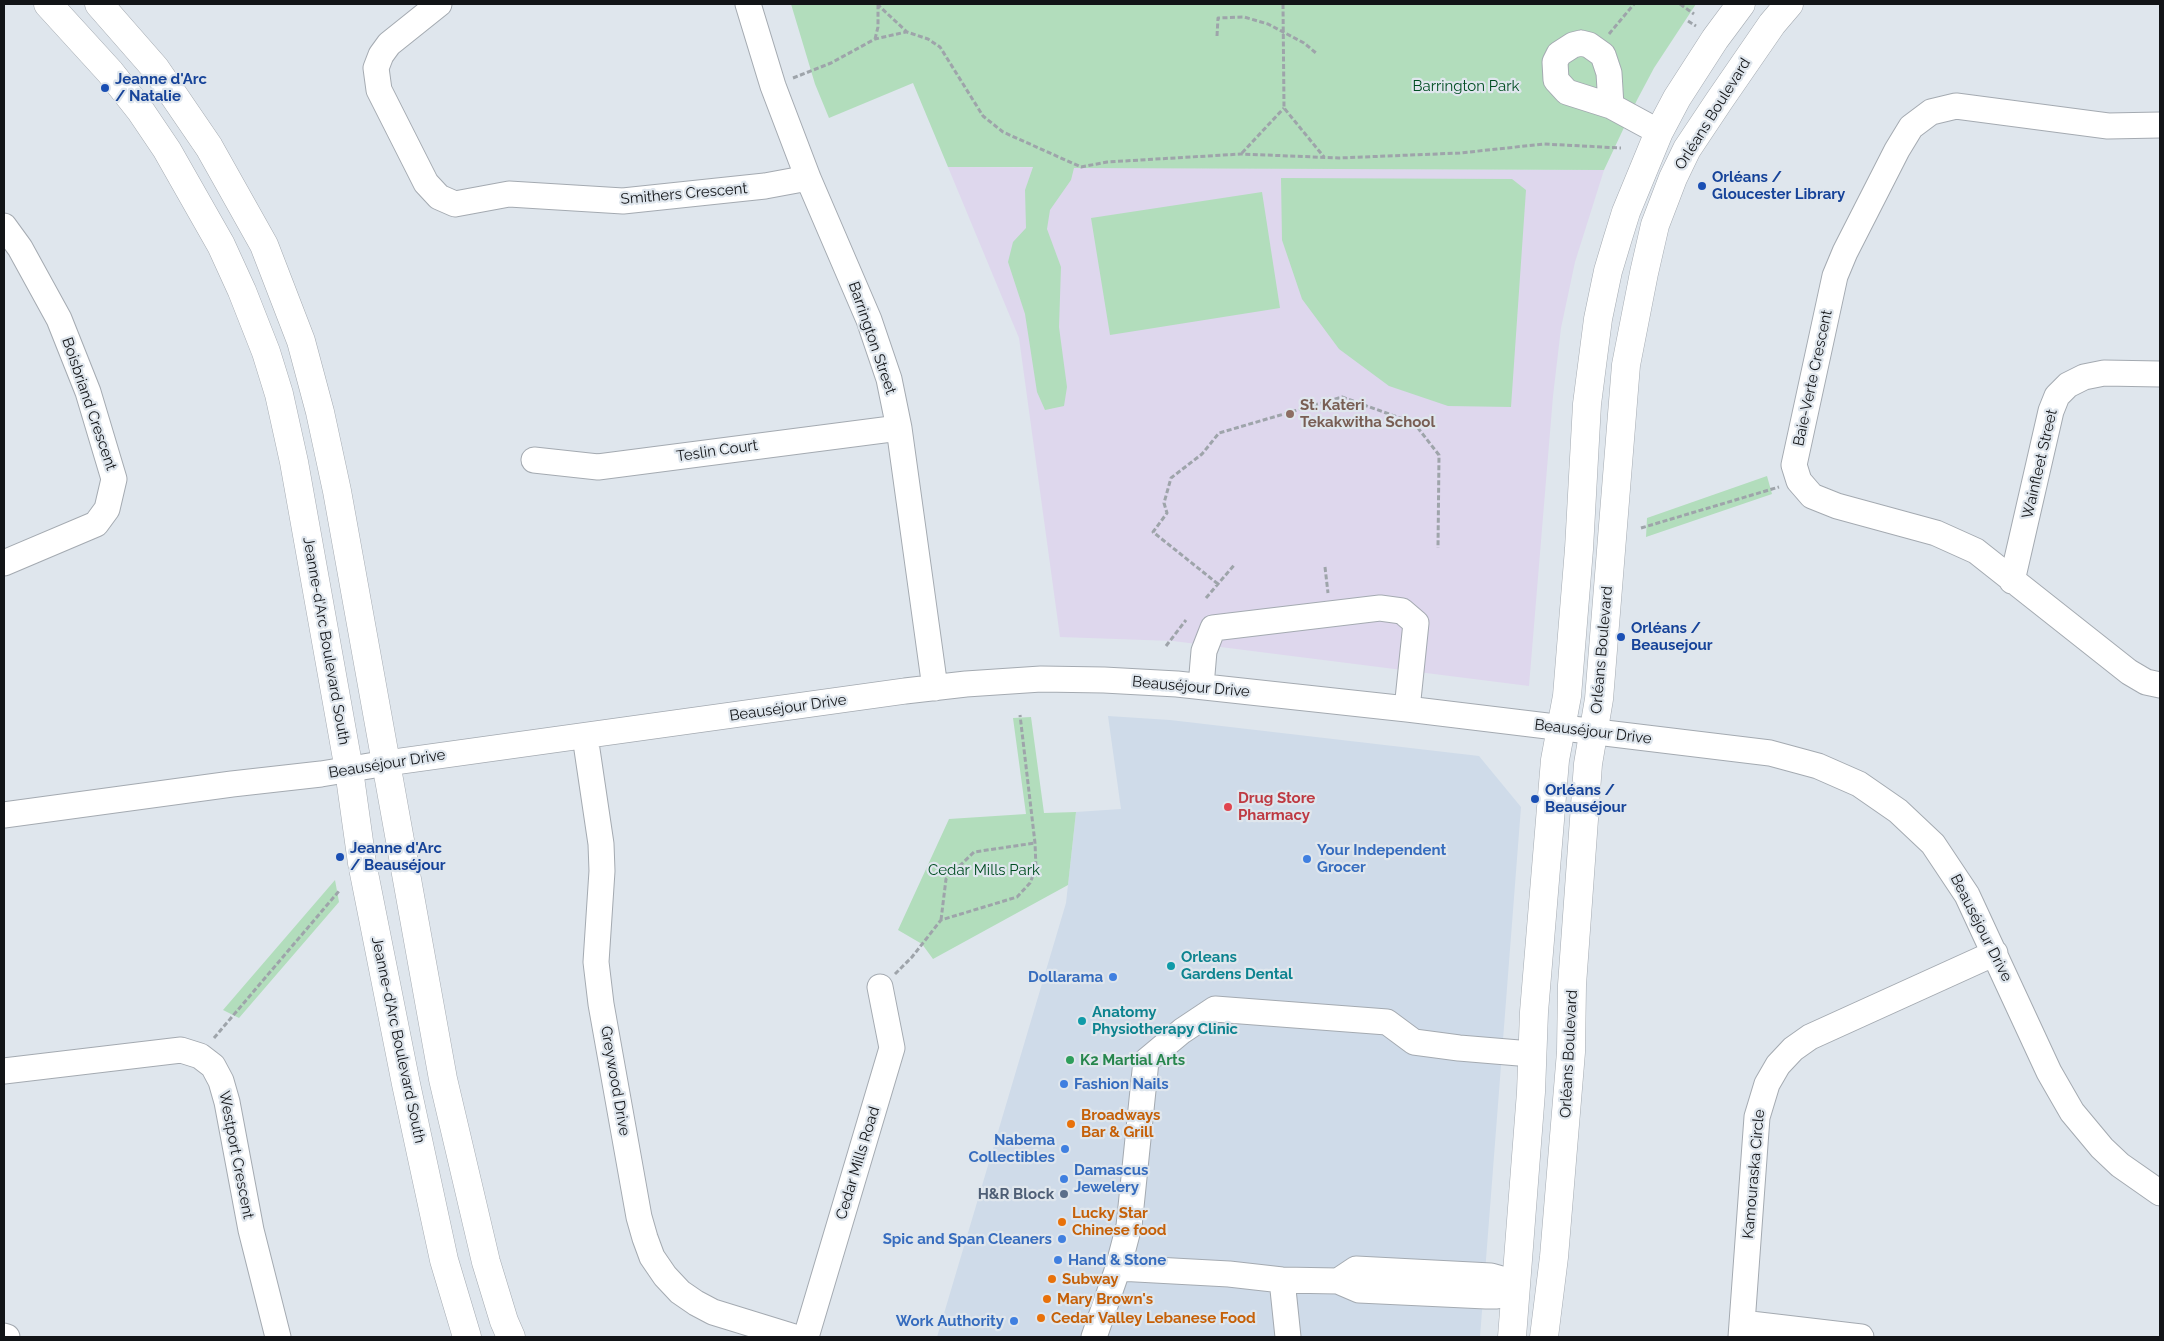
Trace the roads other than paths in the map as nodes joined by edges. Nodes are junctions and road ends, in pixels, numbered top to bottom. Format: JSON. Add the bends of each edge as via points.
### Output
{"nodes":[{"id":1,"x":48,"y":4,"type":"edge"},
{"id":2,"x":98,"y":4,"type":"edge"},
{"id":3,"x":439,"y":4,"type":"edge"},
{"id":4,"x":748,"y":4,"type":"edge"},
{"id":5,"x":1741,"y":4,"type":"edge"},
{"id":6,"x":1789,"y":4,"type":"edge"},
{"id":7,"x":1611,"y":106,"type":"junction"},
{"id":8,"x":2160,"y":125,"type":"edge"},
{"id":9,"x":1659,"y":132,"type":"junction"},
{"id":10,"x":1687,"y":150,"type":"junction"},
{"id":11,"x":808,"y":178,"type":"junction"},
{"id":12,"x":4,"y":226,"type":"edge"},
{"id":13,"x":2160,"y":374,"type":"edge"},
{"id":14,"x":898,"y":428,"type":"junction"},
{"id":15,"x":534,"y":460,"type":"dead end"},
{"id":16,"x":4,"y":563,"type":"edge"},
{"id":17,"x":2012,"y":581,"type":"junction"},
{"id":18,"x":2160,"y":685,"type":"edge"},
{"id":19,"x":1201,"y":686,"type":"junction"},
{"id":20,"x":935,"y":688,"type":"junction"},
{"id":21,"x":1407,"y":709,"type":"junction"},
{"id":22,"x":1562,"y":728,"type":"junction"},
{"id":23,"x":1594,"y":732,"type":"junction"},
{"id":24,"x":585,"y":736,"type":"junction"},
{"id":25,"x":387,"y":763,"type":"junction"},
{"id":26,"x":349,"y":770,"type":"junction"},
{"id":27,"x":4,"y":814,"type":"edge"},
{"id":28,"x":1994,"y":953,"type":"junction"},
{"id":29,"x":880,"y":987,"type":"road end"},
{"id":30,"x":1531,"y":1054,"type":"junction"},
{"id":31,"x":4,"y":1071,"type":"edge"},
{"id":32,"x":2160,"y":1193,"type":"edge"},
{"id":33,"x":1118,"y":1268,"type":"junction"},
{"id":34,"x":1282,"y":1280,"type":"junction"},
{"id":35,"x":1516,"y":1283,"type":"junction"},
{"id":36,"x":1551,"y":1285,"type":"junction"},
{"id":37,"x":1742,"y":1330,"type":"edge"},
{"id":38,"x":278,"y":1337,"type":"edge"},
{"id":39,"x":467,"y":1337,"type":"edge"},
{"id":40,"x":511,"y":1337,"type":"edge"},
{"id":41,"x":794,"y":1337,"type":"edge"},
{"id":42,"x":806,"y":1337,"type":"edge"},
{"id":43,"x":1094,"y":1337,"type":"edge"},
{"id":44,"x":1288,"y":1337,"type":"edge"},
{"id":45,"x":1512,"y":1337,"type":"edge"},
{"id":46,"x":1544,"y":1337,"type":"edge"},
{"id":47,"x":1861,"y":1337,"type":"edge"}],
"edges":[{"from":1,"to":26,"type":"main road","name":"Jeanne-d'Arc Boulevard South","via":[[110,72],[167,150],[221,245],[249,308],[279,394],[294,462]]},
{"from":2,"to":25,"type":"main road","via":[[155,68],[209,147],[264,245],[284,294],[301,341],[320,412]]},
{"from":3,"to":11,"type":"street","name":"Smithers Crescent","via":[[389,44],[376,68],[379,90],[426,183],[439,198],[455,204],[509,194],[623,201],[765,186]]},
{"from":4,"to":11,"type":"street","name":"Barrington Street","via":[[773,86]]},
{"from":5,"to":9,"type":"main road","name":"Orléans Boulevard","via":[[1709,48]]},
{"from":6,"to":10,"type":"main road","name":"Orléans Boulevard","via":[[1745,62]]},
{"from":7,"to":7,"type":"street","via":[[1567,92],[1556,80],[1555,62],[1565,48],[1581,43],[1597,49],[1607,63]]},
{"from":7,"to":9,"type":"street"},
{"from":8,"to":17,"type":"street","name":"Baie-Verte Crescent","via":[[2108,126],[1956,106],[1931,112],[1911,127],[1835,276],[1794,465],[1799,480],[1812,496],[1956,541],[1976,551]]},
{"from":9,"to":10,"type":"main road"},
{"from":9,"to":22,"type":"main road","name":"Orléans Boulevard","via":[[1616,242],[1591,363],[1579,549]]},
{"from":10,"to":23,"type":"main road","name":"Orléans Boulevard","via":[[1655,225],[1626,365]]},
{"from":11,"to":14,"type":"street","name":"Barrington Street","via":[[869,320],[889,379]]},
{"from":12,"to":16,"type":"street","name":"Boisbriand Crescent","via":[[20,248],[63,328],[88,392],[114,479],[107,509],[96,524]]},
{"from":13,"to":17,"type":"street","name":"Wainfleet Street","via":[[2084,377],[2068,384],[2057,396]]},
{"from":14,"to":15,"type":"street","name":"Teslin Court","via":[[598,467]]},
{"from":14,"to":20,"type":"street","name":"Barrington Street"},
{"from":17,"to":18,"type":"street","via":[[2129,672],[2146,682]]},
{"from":19,"to":20,"type":"street","name":"Beauséjour Drive","via":[[1041,679]]},
{"from":19,"to":21,"type":"street","name":"Beauséjour Drive"},
{"from":19,"to":21,"type":"street","via":[[1204,651],[1214,628],[1380,608],[1402,611],[1416,623]]},
{"from":20,"to":24,"type":"street","name":"Beauséjour Drive"},
{"from":21,"to":22,"type":"street","name":"Beauséjour Drive"},
{"from":22,"to":23,"type":"street","name":"Beauséjour Drive"},
{"from":22,"to":30,"type":"main road","name":"Orléans Boulevard","via":[[1555,760]]},
{"from":23,"to":28,"type":"street","name":"Beauséjour Drive","via":[[1770,753],[1818,766],[1859,784],[1898,811],[1934,844],[1967,895]]},
{"from":23,"to":36,"type":"main road","name":"Orléans Boulevard","via":[[1588,764],[1572,985],[1571,1052]]},
{"from":24,"to":25,"type":"street","name":"Beauséjour Drive"},
{"from":24,"to":41,"type":"street","name":"Greywood Drive","via":[[601,844],[596,962],[601,1004],[645,1238],[652,1257],[665,1276],[696,1303],[713,1312]]},
{"from":25,"to":26,"type":"street","name":"Beauséjour Drive"},
{"from":25,"to":40,"type":"main road","via":[[443,1079],[486,1262]]},
{"from":26,"to":27,"type":"street","name":"Beauséjour Drive"},
{"from":26,"to":39,"type":"main road","name":"Jeanne-d'Arc Boulevard South","via":[[362,863],[406,1084],[444,1260]]},
{"from":28,"to":32,"type":"street","name":"Beauséjour Drive","via":[[2049,1072],[2072,1112],[2102,1148]]},
{"from":28,"to":37,"type":"street","name":"Kamouraska Circle","via":[[1810,1037],[1778,1065],[1767,1084],[1757,1117]]},
{"from":29,"to":42,"type":"street","name":"Cedar Mills Road","via":[[892,1048]]},
{"from":30,"to":33,"type":"street","via":[[1414,1042],[1387,1022],[1215,1009],[1146,1061],[1129,1226]]},
{"from":30,"to":35,"type":"main road","name":"Orléans Boulevard"},
{"from":31,"to":38,"type":"street","name":"Westport Crescent","via":[[181,1050],[200,1056],[213,1066],[222,1081],[251,1230]]},
{"from":33,"to":34,"type":"street"},
{"from":33,"to":43,"type":"street"},
{"from":34,"to":35,"type":"street","via":[[1338,1281],[1356,1269],[1492,1276]]},
{"from":34,"to":44,"type":"street"},
{"from":35,"to":36,"type":"main road"},
{"from":35,"to":45,"type":"main road","name":"Orléans Boulevard"},
{"from":36,"to":46,"type":"main road","name":"Orléans Boulevard"},
{"from":37,"to":47,"type":"street","name":"Kamouraska Circle"}]}
